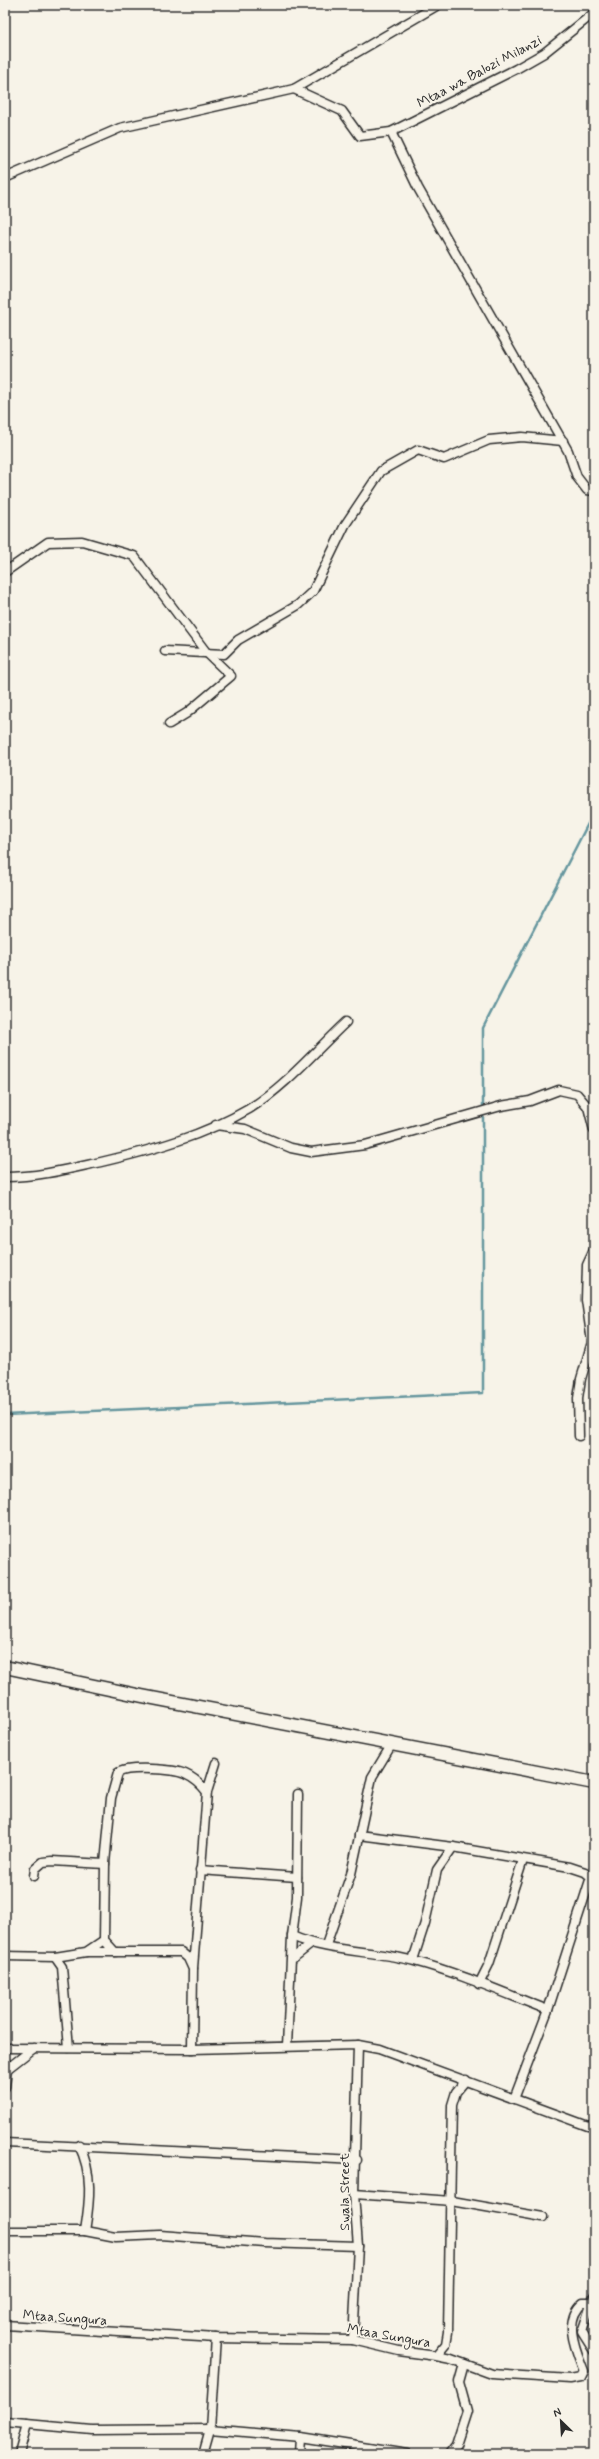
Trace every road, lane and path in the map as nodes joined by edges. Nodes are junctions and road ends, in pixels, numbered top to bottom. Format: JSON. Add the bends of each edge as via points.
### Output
{"nodes":[{"id":1,"x":438,"y":5,"type":"edge"},
{"id":2,"x":594,"y":13,"type":"edge"},
{"id":3,"x":294,"y":89,"type":"junction"},
{"id":4,"x":391,"y":132,"type":"junction"},
{"id":5,"x":5,"y":178,"type":"edge"},
{"id":6,"x":563,"y":441,"type":"junction"},
{"id":7,"x":594,"y":490,"type":"edge"},
{"id":8,"x":5,"y":572,"type":"edge"},
{"id":9,"x":165,"y":651,"type":"dead end"},
{"id":10,"x":206,"y":652,"type":"junction"},
{"id":11,"x":169,"y":724,"type":"dead end"},
{"id":12,"x":346,"y":1022,"type":"dead end"},
{"id":13,"x":591,"y":1106,"type":"edge"},
{"id":14,"x":216,"y":1125,"type":"junction"},
{"id":15,"x":594,"y":1130,"type":"edge"},
{"id":16,"x":5,"y":1177,"type":"edge"},
{"id":17,"x":594,"y":1250,"type":"edge"},
{"id":18,"x":579,"y":1436,"type":"dead end"},
{"id":19,"x":5,"y":1667,"type":"edge"},
{"id":20,"x":392,"y":1744,"type":"junction"},
{"id":21,"x":216,"y":1763,"type":"dead end"},
{"id":22,"x":594,"y":1783,"type":"edge"},
{"id":23,"x":207,"y":1792,"type":"junction"},
{"id":24,"x":298,"y":1794,"type":"dead end"},
{"id":25,"x":359,"y":1835,"type":"junction"},
{"id":26,"x":453,"y":1847,"type":"junction"},
{"id":27,"x":523,"y":1860,"type":"junction"},
{"id":28,"x":105,"y":1864,"type":"junction"},
{"id":29,"x":200,"y":1870,"type":"junction"},
{"id":30,"x":34,"y":1876,"type":"dead end"},
{"id":31,"x":297,"y":1877,"type":"junction"},
{"id":32,"x":593,"y":1877,"type":"edge"},
{"id":33,"x":292,"y":1936,"type":"junction"},
{"id":34,"x":104,"y":1940,"type":"junction"},
{"id":35,"x":311,"y":1944,"type":"junction"},
{"id":36,"x":326,"y":1945,"type":"junction"},
{"id":37,"x":86,"y":1952,"type":"junction"},
{"id":38,"x":115,"y":1952,"type":"junction"},
{"id":39,"x":70,"y":1955,"type":"junction"},
{"id":40,"x":5,"y":1956,"type":"edge"},
{"id":41,"x":55,"y":1957,"type":"junction"},
{"id":42,"x":292,"y":1959,"type":"junction"},
{"id":43,"x":413,"y":1960,"type":"junction"},
{"id":44,"x":62,"y":1967,"type":"junction"},
{"id":45,"x":193,"y":1969,"type":"junction"},
{"id":46,"x":480,"y":1984,"type":"junction"},
{"id":47,"x":548,"y":2010,"type":"junction"},
{"id":48,"x":358,"y":2044,"type":"junction"},
{"id":49,"x":287,"y":2046,"type":"junction"},
{"id":50,"x":5,"y":2048,"type":"edge"},
{"id":51,"x":34,"y":2048,"type":"junction"},
{"id":52,"x":68,"y":2048,"type":"junction"},
{"id":53,"x":192,"y":2049,"type":"junction"},
{"id":54,"x":6,"y":2065,"type":"edge"},
{"id":55,"x":466,"y":2080,"type":"junction"},
{"id":56,"x":5,"y":2087,"type":"edge"},
{"id":57,"x":514,"y":2099,"type":"junction"},
{"id":58,"x":594,"y":2124,"type":"edge"},
{"id":59,"x":5,"y":2143,"type":"edge"},
{"id":60,"x":79,"y":2145,"type":"junction"},
{"id":61,"x":357,"y":2160,"type":"junction"},
{"id":62,"x":354,"y":2194,"type":"junction"},
{"id":63,"x":452,"y":2201,"type":"junction"},
{"id":64,"x":543,"y":2217,"type":"dead end"},
{"id":65,"x":5,"y":2231,"type":"edge"},
{"id":66,"x":84,"y":2231,"type":"junction"},
{"id":67,"x":358,"y":2246,"type":"junction"},
{"id":68,"x":592,"y":2299,"type":"edge"},
{"id":69,"x":5,"y":2325,"type":"edge"},
{"id":70,"x":216,"y":2338,"type":"junction"},
{"id":71,"x":353,"y":2340,"type":"junction"},
{"id":72,"x":594,"y":2351,"type":"edge"},
{"id":73,"x":436,"y":2356,"type":"junction"},
{"id":74,"x":464,"y":2364,"type":"junction"},
{"id":75,"x":5,"y":2422,"type":"edge"},
{"id":76,"x":27,"y":2424,"type":"junction"},
{"id":77,"x":210,"y":2429,"type":"junction"},
{"id":78,"x":300,"y":2437,"type":"junction"},
{"id":79,"x":19,"y":2454,"type":"edge"},
{"id":80,"x":203,"y":2454,"type":"edge"},
{"id":81,"x":300,"y":2454,"type":"edge"},
{"id":82,"x":407,"y":2454,"type":"edge"},
{"id":83,"x":449,"y":2454,"type":"edge"}],
"edges":[{"from":1,"to":3,"type":"street"},
{"from":2,"to":4,"type":"street","name":"Mtaa wa Balozi Milanzi","via":[[544,53]]},
{"from":3,"to":4,"type":"street","name":"Mtaa wa Balozi Milanzi","via":[[342,111],[360,136]]},
{"from":3,"to":5,"type":"street","via":[[120,128]]},
{"from":4,"to":6,"type":"street","via":[[418,188]]},
{"from":6,"to":7,"type":"street","via":[[577,477],[587,490]]},
{"from":6,"to":10,"type":"street","via":[[522,437],[489,440],[444,460],[418,450],[381,471],[345,525],[313,591],[298,605],[238,640],[224,654]]},
{"from":8,"to":10,"type":"street","via":[[48,542],[82,541],[134,556]]},
{"from":9,"to":10,"type":"street"},
{"from":10,"to":11,"type":"street","via":[[231,676],[187,713]]},
{"from":12,"to":14,"type":"street","via":[[278,1087],[249,1109]]},
{"from":13,"to":14,"type":"street","via":[[577,1094],[559,1090],[530,1101],[501,1106],[365,1145],[311,1152],[291,1148],[245,1129]]},
{"from":13,"to":15,"type":"street"},
{"from":14,"to":16,"type":"street","via":[[186,1139],[66,1171]]},
{"from":17,"to":18,"type":"street","via":[[587,1265],[586,1300],[592,1342],[578,1398]]},
{"from":19,"to":20,"type":"street"},
{"from":20,"to":22,"type":"street"},
{"from":20,"to":25,"type":"street","via":[[372,1777]]},
{"from":21,"to":23,"type":"street"},
{"from":23,"to":28,"type":"street","via":[[196,1780],[184,1773],[134,1768],[121,1770],[116,1775],[111,1798]]},
{"from":23,"to":29,"type":"street"},
{"from":24,"to":31,"type":"street"},
{"from":25,"to":26,"type":"street"},
{"from":25,"to":36,"type":"street","via":[[351,1874]]},
{"from":26,"to":27,"type":"street"},
{"from":26,"to":43,"type":"street","via":[[437,1870],[425,1923]]},
{"from":27,"to":32,"type":"street","via":[[570,1867]]},
{"from":27,"to":46,"type":"street"},
{"from":28,"to":30,"type":"street","via":[[44,1862],[35,1869]]},
{"from":28,"to":34,"type":"street"},
{"from":29,"to":31,"type":"street"},
{"from":29,"to":45,"type":"street"},
{"from":31,"to":33,"type":"street"},
{"from":32,"to":47,"type":"street"},
{"from":33,"to":35,"type":"street"},
{"from":33,"to":42,"type":"street"},
{"from":34,"to":37,"type":"street"},
{"from":34,"to":38,"type":"street"},
{"from":35,"to":36,"type":"street"},
{"from":35,"to":42,"type":"street"},
{"from":36,"to":43,"type":"street"},
{"from":37,"to":38,"type":"street"},
{"from":37,"to":39,"type":"street"},
{"from":38,"to":45,"type":"street","via":[[181,1952]]},
{"from":39,"to":41,"type":"street"},
{"from":39,"to":44,"type":"street"},
{"from":40,"to":41,"type":"street"},
{"from":41,"to":44,"type":"street"},
{"from":42,"to":49,"type":"street"},
{"from":43,"to":46,"type":"street"},
{"from":44,"to":52,"type":"street"},
{"from":45,"to":53,"type":"street"},
{"from":46,"to":47,"type":"street"},
{"from":47,"to":57,"type":"street"},
{"from":48,"to":49,"type":"street"},
{"from":48,"to":55,"type":"street"},
{"from":48,"to":61,"type":"street","name":"Swala Street"},
{"from":49,"to":53,"type":"street"},
{"from":50,"to":51,"type":"street"},
{"from":51,"to":52,"type":"street"},
{"from":51,"to":54,"type":"street"},
{"from":52,"to":53,"type":"street"},
{"from":54,"to":56,"type":"street"},
{"from":55,"to":57,"type":"street"},
{"from":55,"to":63,"type":"street","name":"Mtaa Sungura","via":[[456,2092],[452,2105]]},
{"from":57,"to":58,"type":"street","via":[[588,2126]]},
{"from":59,"to":60,"type":"street"},
{"from":60,"to":61,"type":"street"},
{"from":60,"to":66,"type":"street","via":[[88,2170],[89,2203]]},
{"from":61,"to":62,"type":"street","name":"Swala Street"},
{"from":62,"to":63,"type":"street"},
{"from":62,"to":67,"type":"street","name":"Swala Street"},
{"from":63,"to":64,"type":"street"},
{"from":63,"to":73,"type":"street","name":"Mtaa Sungura","via":[[448,2332],[446,2344]]},
{"from":65,"to":66,"type":"street"},
{"from":66,"to":67,"type":"street","via":[[116,2237],[160,2236]]},
{"from":67,"to":71,"type":"street","name":"Swala Street"},
{"from":68,"to":72,"type":"street","via":[[582,2332]]},
{"from":68,"to":74,"type":"street","via":[[578,2307],[572,2324],[571,2334],[584,2371],[581,2377],[570,2379],[492,2374]]},
{"from":69,"to":70,"type":"street","name":"Mtaa Sungura"},
{"from":70,"to":71,"type":"street","name":"Mtaa Sungura"},
{"from":70,"to":77,"type":"street"},
{"from":71,"to":73,"type":"street","name":"Mtaa Sungura","via":[[398,2351]]},
{"from":73,"to":74,"type":"street"},
{"from":74,"to":83,"type":"street","via":[[459,2382],[467,2410],[456,2445]]},
{"from":75,"to":76,"type":"street"},
{"from":76,"to":77,"type":"street","via":[[92,2430]]},
{"from":76,"to":79,"type":"street"},
{"from":77,"to":78,"type":"street"},
{"from":77,"to":80,"type":"street"},
{"from":78,"to":81,"type":"street"},
{"from":78,"to":82,"type":"street"}]}
